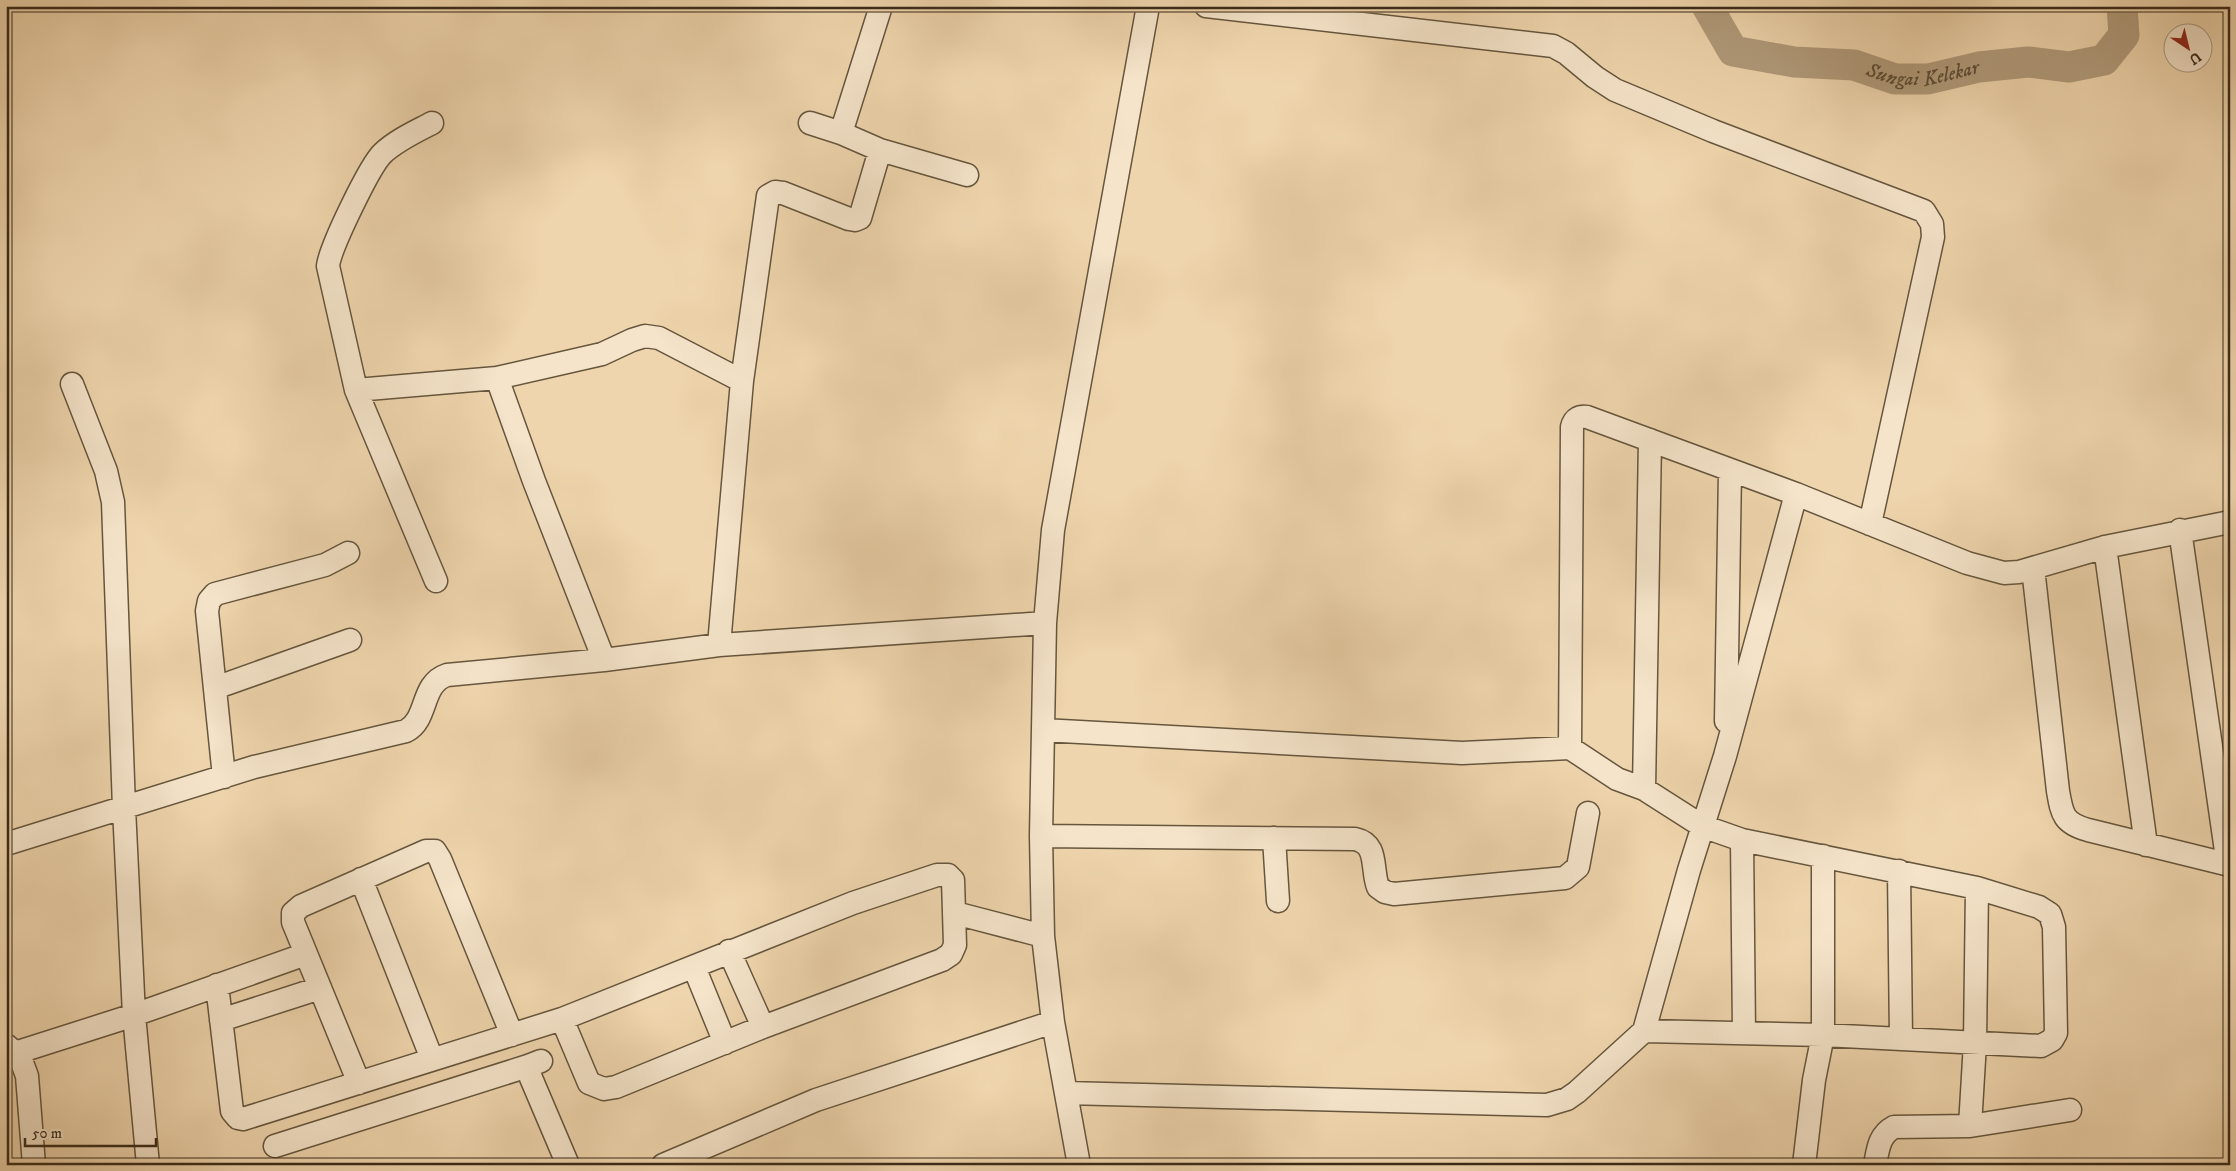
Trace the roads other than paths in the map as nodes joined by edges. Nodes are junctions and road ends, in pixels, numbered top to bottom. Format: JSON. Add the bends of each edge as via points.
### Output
{"nodes":[{"id":1,"x":881,"y":6,"type":"edge"},
{"id":2,"x":1148,"y":6,"type":"edge"},
{"id":3,"x":1206,"y":6,"type":"edge"},
{"id":4,"x":432,"y":123,"type":"dead end"},
{"id":5,"x":810,"y":124,"type":"dead end"},
{"id":6,"x":841,"y":134,"type":"junction"},
{"id":7,"x":880,"y":150,"type":"junction"},
{"id":8,"x":967,"y":175,"type":"dead end"},
{"id":9,"x":497,"y":378,"type":"junction"},
{"id":10,"x":742,"y":381,"type":"junction"},
{"id":11,"x":72,"y":384,"type":"dead end"},
{"id":12,"x":356,"y":390,"type":"junction"},
{"id":13,"x":1650,"y":440,"type":"junction"},
{"id":14,"x":1730,"y":470,"type":"junction"},
{"id":15,"x":1796,"y":494,"type":"junction"},
{"id":16,"x":2230,"y":522,"type":"edge"},
{"id":17,"x":1870,"y":524,"type":"junction"},
{"id":18,"x":2180,"y":530,"type":"junction"},
{"id":19,"x":2105,"y":547,"type":"junction"},
{"id":20,"x":348,"y":553,"type":"dead end"},
{"id":21,"x":2033,"y":568,"type":"junction"},
{"id":22,"x":436,"y":581,"type":"dead end"},
{"id":23,"x":1045,"y":623,"type":"junction"},
{"id":24,"x":350,"y":640,"type":"dead end"},
{"id":25,"x":719,"y":645,"type":"junction"},
{"id":26,"x":604,"y":660,"type":"junction"},
{"id":27,"x":215,"y":688,"type":"junction"},
{"id":28,"x":1043,"y":730,"type":"junction"},
{"id":29,"x":1570,"y":748,"type":"junction"},
{"id":30,"x":1725,"y":756,"type":"junction"},
{"id":31,"x":224,"y":777,"type":"junction"},
{"id":32,"x":1644,"y":789,"type":"junction"},
{"id":33,"x":124,"y":808,"type":"junction"},
{"id":34,"x":1588,"y":813,"type":"dead end"},
{"id":35,"x":1702,"y":826,"type":"junction"},
{"id":36,"x":1041,"y":836,"type":"junction"},
{"id":37,"x":1274,"y":838,"type":"junction"},
{"id":38,"x":1742,"y":840,"type":"junction"},
{"id":39,"x":6,"y":844,"type":"edge"},
{"id":40,"x":2146,"y":845,"type":"junction"},
{"id":41,"x":1823,"y":856,"type":"junction"},
{"id":42,"x":2229,"y":865,"type":"edge"},
{"id":43,"x":1899,"y":871,"type":"junction"},
{"id":44,"x":361,"y":879,"type":"junction"},
{"id":45,"x":1977,"y":888,"type":"junction"},
{"id":46,"x":1278,"y":901,"type":"dead end"},
{"id":47,"x":955,"y":913,"type":"junction"},
{"id":48,"x":1043,"y":936,"type":"junction"},
{"id":49,"x":729,"y":951,"type":"junction"},
{"id":50,"x":306,"y":954,"type":"junction"},
{"id":51,"x":694,"y":967,"type":"junction"},
{"id":52,"x":217,"y":986,"type":"junction"},
{"id":53,"x":320,"y":988,"type":"junction"},
{"id":54,"x":134,"y":1015,"type":"junction"},
{"id":55,"x":562,"y":1019,"type":"junction"},
{"id":56,"x":221,"y":1020,"type":"junction"},
{"id":57,"x":1053,"y":1022,"type":"junction"},
{"id":58,"x":763,"y":1027,"type":"junction"},
{"id":59,"x":1644,"y":1031,"type":"junction"},
{"id":60,"x":1744,"y":1033,"type":"junction"},
{"id":61,"x":512,"y":1035,"type":"junction"},
{"id":62,"x":1823,"y":1035,"type":"junction"},
{"id":63,"x":1901,"y":1039,"type":"junction"},
{"id":64,"x":725,"y":1042,"type":"junction"},
{"id":65,"x":1975,"y":1043,"type":"junction"},
{"id":66,"x":11,"y":1049,"type":"edge"},
{"id":67,"x":432,"y":1059,"type":"junction"},
{"id":68,"x":360,"y":1083,"type":"junction"},
{"id":69,"x":1066,"y":1093,"type":"junction"},
{"id":70,"x":2070,"y":1110,"type":"dead end"},
{"id":71,"x":1970,"y":1126,"type":"junction"},
{"id":72,"x":275,"y":1146,"type":"dead end"},
{"id":73,"x":34,"y":1165,"type":"edge"},
{"id":74,"x":148,"y":1165,"type":"edge"},
{"id":75,"x":568,"y":1165,"type":"edge"},
{"id":76,"x":663,"y":1165,"type":"edge"},
{"id":77,"x":1079,"y":1165,"type":"edge"},
{"id":78,"x":1804,"y":1165,"type":"edge"},
{"id":79,"x":1875,"y":1165,"type":"edge"}],
"edges":[{"from":1,"to":6,"type":"street"},
{"from":2,"to":23,"type":"street","via":[[1052,530]]},
{"from":3,"to":17,"type":"street","via":[[1553,46],[1615,90],[1924,211],[1932,224],[1933,237]]},
{"from":4,"to":12,"type":"street","via":[[393,145],[374,165],[329,259],[328,274]]},
{"from":5,"to":6,"type":"street"},
{"from":6,"to":7,"type":"street"},
{"from":7,"to":8,"type":"street"},
{"from":7,"to":10,"type":"street","via":[[866,201],[857,220],[783,193],[775,192],[768,196]]},
{"from":9,"to":10,"type":"street","via":[[602,354],[645,336],[659,338]]},
{"from":9,"to":12,"type":"street"},
{"from":9,"to":26,"type":"street"},
{"from":10,"to":25,"type":"street"},
{"from":11,"to":33,"type":"street","via":[[106,471],[114,502]]},
{"from":12,"to":22,"type":"street"},
{"from":13,"to":14,"type":"street"},
{"from":13,"to":29,"type":"street","via":[[1587,417],[1580,417],[1573,423]]},
{"from":13,"to":32,"type":"street"},
{"from":14,"to":15,"type":"street"},
{"from":14,"to":30,"type":"street"},
{"from":15,"to":17,"type":"street"},
{"from":15,"to":30,"type":"street"},
{"from":16,"to":18,"type":"street"},
{"from":17,"to":21,"type":"street","via":[[1988,570],[2004,573]]},
{"from":18,"to":19,"type":"street"},
{"from":18,"to":42,"type":"street"},
{"from":19,"to":21,"type":"street"},
{"from":19,"to":40,"type":"street"},
{"from":20,"to":27,"type":"street","via":[[325,565],[215,594],[207,611]]},
{"from":21,"to":40,"type":"street","via":[[2062,812],[2076,827]]},
{"from":23,"to":25,"type":"street"},
{"from":23,"to":28,"type":"street"},
{"from":24,"to":27,"type":"street"},
{"from":25,"to":26,"type":"street"},
{"from":26,"to":31,"type":"street","via":[[447,675],[431,686],[418,719],[406,731],[273,762]]},
{"from":27,"to":31,"type":"street"},
{"from":28,"to":29,"type":"street","via":[[1462,754]]},
{"from":28,"to":36,"type":"street"},
{"from":29,"to":32,"type":"street","via":[[1617,779]]},
{"from":30,"to":35,"type":"street"},
{"from":31,"to":33,"type":"street"},
{"from":32,"to":35,"type":"street"},
{"from":33,"to":39,"type":"street"},
{"from":33,"to":54,"type":"street"},
{"from":34,"to":37,"type":"street","via":[[1578,867],[1565,878],[1394,894],[1378,887],[1373,855],[1361,840]]},
{"from":35,"to":38,"type":"street"},
{"from":35,"to":59,"type":"street"},
{"from":36,"to":37,"type":"street"},
{"from":36,"to":48,"type":"street"},
{"from":37,"to":46,"type":"street"},
{"from":38,"to":41,"type":"street"},
{"from":38,"to":60,"type":"street"},
{"from":40,"to":42,"type":"street"},
{"from":41,"to":43,"type":"street"},
{"from":41,"to":62,"type":"street"},
{"from":43,"to":45,"type":"street"},
{"from":43,"to":63,"type":"street"},
{"from":44,"to":50,"type":"street","via":[[295,910],[293,922]]},
{"from":44,"to":61,"type":"street","via":[[426,851],[437,853]]},
{"from":44,"to":67,"type":"street"},
{"from":45,"to":65,"type":"street"},
{"from":45,"to":65,"type":"street","via":[[2038,907],[2050,914],[2054,927],[2057,1023],[2052,1040],[2041,1046]]},
{"from":47,"to":48,"type":"street"},
{"from":47,"to":49,"type":"street","via":[[954,880],[948,875],[937,875],[853,903]]},
{"from":47,"to":58,"type":"street","via":[[953,950],[942,960]]},
{"from":48,"to":57,"type":"street"},
{"from":49,"to":51,"type":"street"},
{"from":49,"to":58,"type":"street"},
{"from":50,"to":52,"type":"street"},
{"from":50,"to":53,"type":"street"},
{"from":51,"to":55,"type":"street"},
{"from":51,"to":64,"type":"street"},
{"from":52,"to":54,"type":"street"},
{"from":52,"to":56,"type":"street"},
{"from":53,"to":56,"type":"street"},
{"from":53,"to":68,"type":"street"},
{"from":54,"to":66,"type":"street"},
{"from":54,"to":74,"type":"street"},
{"from":55,"to":61,"type":"street"},
{"from":55,"to":64,"type":"street","via":[[586,1079],[604,1089]]},
{"from":56,"to":68,"type":"street","via":[[232,1111],[238,1118]]},
{"from":57,"to":69,"type":"street"},
{"from":57,"to":76,"type":"street","via":[[816,1100]]},
{"from":58,"to":64,"type":"street"},
{"from":59,"to":60,"type":"street"},
{"from":59,"to":69,"type":"street","via":[[1577,1092],[1547,1105]]},
{"from":60,"to":62,"type":"street"},
{"from":61,"to":67,"type":"street"},
{"from":62,"to":63,"type":"street"},
{"from":62,"to":78,"type":"street"},
{"from":63,"to":65,"type":"street"},
{"from":65,"to":71,"type":"street"},
{"from":66,"to":73,"type":"street","via":[[22,1062],[27,1076]]},
{"from":67,"to":68,"type":"street"},
{"from":69,"to":77,"type":"street"},
{"from":70,"to":71,"type":"street"},
{"from":71,"to":79,"type":"street","via":[[1894,1127],[1881,1139]]},
{"from":72,"to":75,"type":"street","via":[[535,1064],[532,1078]]}]}
